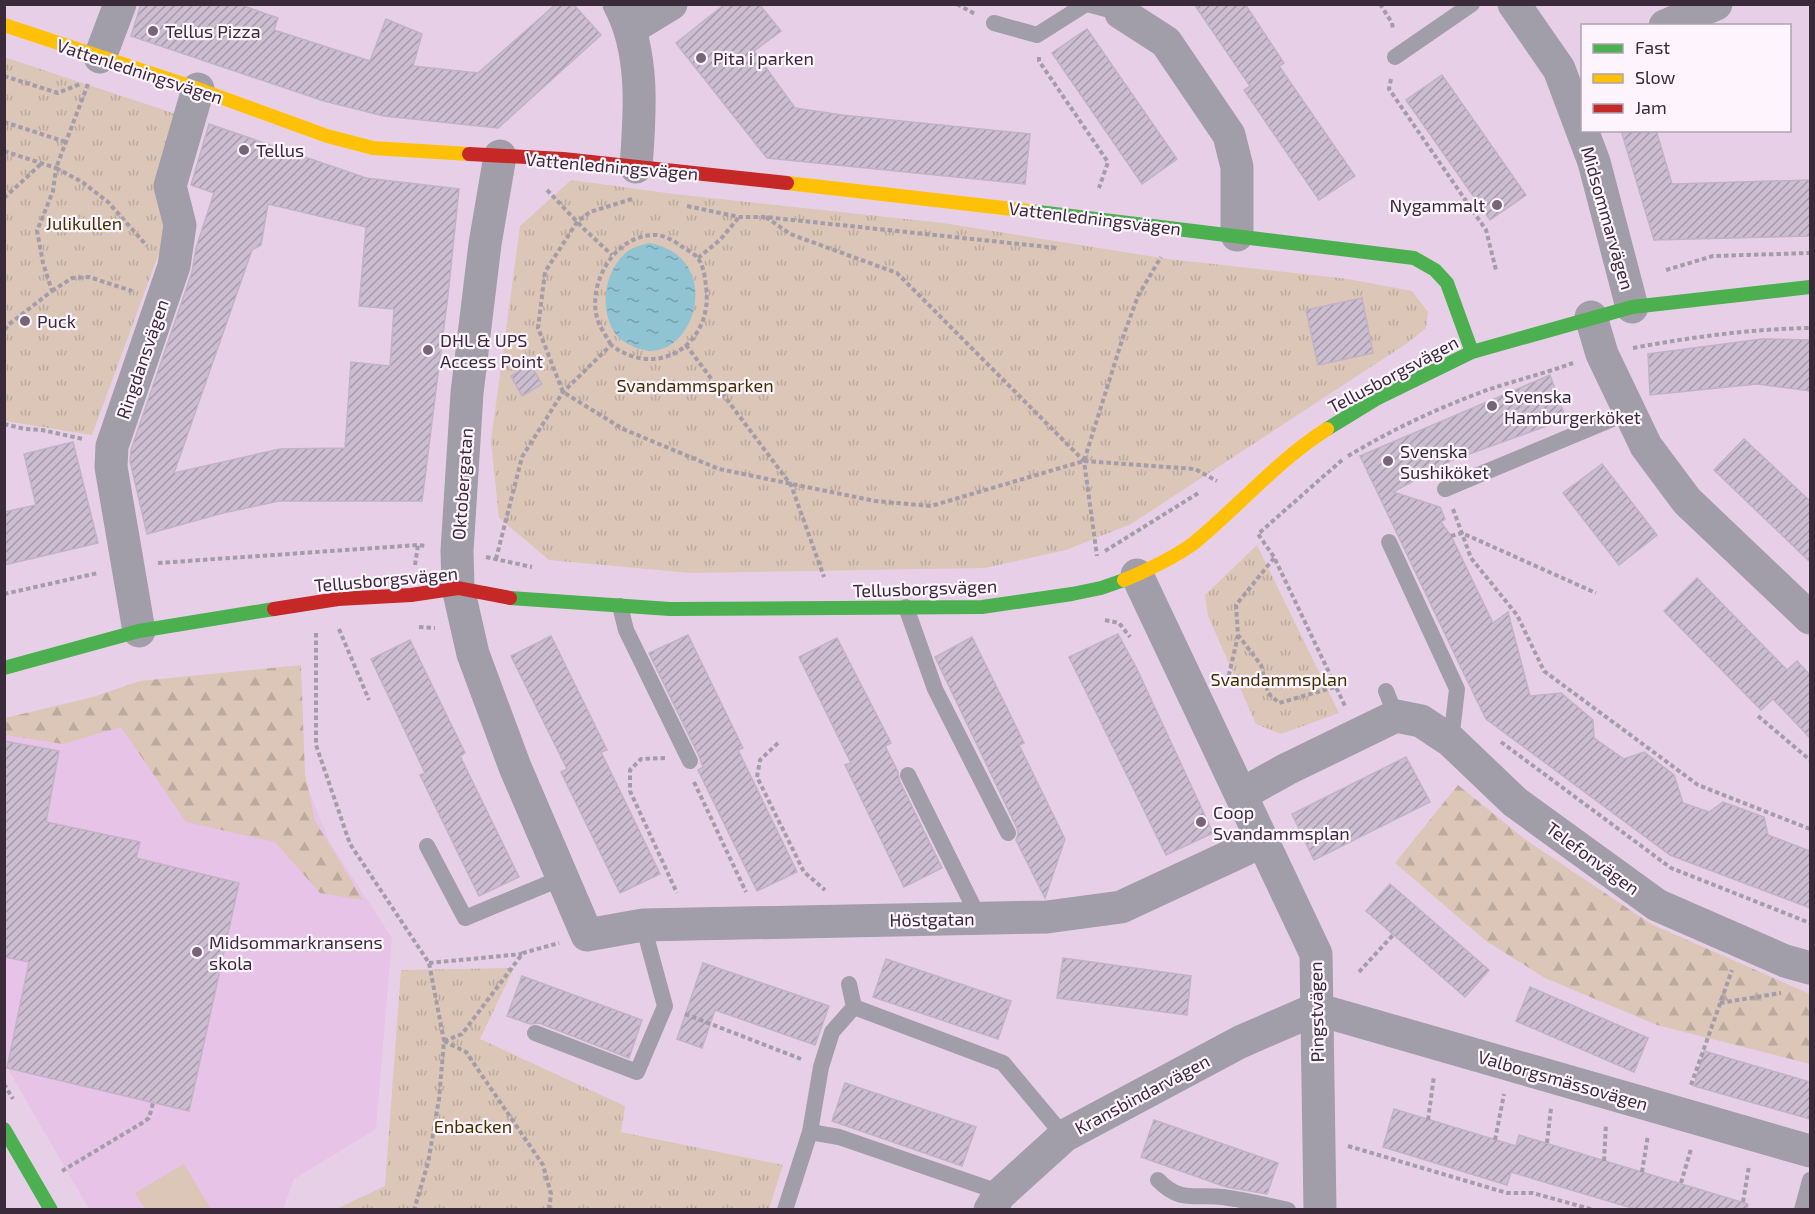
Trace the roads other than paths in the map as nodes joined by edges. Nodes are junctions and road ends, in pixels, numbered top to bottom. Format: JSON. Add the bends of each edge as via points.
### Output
{"nodes":[{"id":1,"x":120,"y":4,"type":"edge"},
{"id":2,"x":672,"y":4,"type":"edge"},
{"id":3,"x":1086,"y":4,"type":"edge"},
{"id":4,"x":1472,"y":4,"type":"edge"},
{"id":5,"x":1514,"y":4,"type":"edge"},
{"id":6,"x":1716,"y":4,"type":"edge"},
{"id":7,"x":1121,"y":13,"type":"joint"},
{"id":8,"x":625,"y":17,"type":"edge"},
{"id":9,"x":994,"y":23,"type":"dead end"},
{"id":10,"x":1670,"y":24,"type":"edge"},
{"id":11,"x":4,"y":25,"type":"edge"},
{"id":12,"x":100,"y":57,"type":"junction"},
{"id":13,"x":1395,"y":57,"type":"road end"},
{"id":14,"x":1571,"y":64,"type":"edge"},
{"id":15,"x":198,"y":89,"type":"junction"},
{"id":16,"x":1581,"y":107,"type":"edge"},
{"id":17,"x":1587,"y":132,"type":"edge"},
{"id":18,"x":500,"y":156,"type":"junction"},
{"id":19,"x":636,"y":167,"type":"junction"},
{"id":20,"x":1237,"y":235,"type":"junction"},
{"id":21,"x":1810,"y":287,"type":"edge"},
{"id":22,"x":1632,"y":307,"type":"junction"},
{"id":23,"x":1591,"y":317,"type":"junction"},
{"id":24,"x":1472,"y":352,"type":"junction"},
{"id":25,"x":1629,"y":412,"type":"junction"},
{"id":26,"x":1445,"y":489,"type":"dead end"},
{"id":27,"x":1389,"y":542,"type":"dead end"},
{"id":28,"x":1137,"y":575,"type":"junction"},
{"id":29,"x":458,"y":588,"type":"junction"},
{"id":30,"x":620,"y":606,"type":"junction"},
{"id":31,"x":906,"y":608,"type":"junction"},
{"id":32,"x":1810,"y":618,"type":"edge"},
{"id":33,"x":139,"y":631,"type":"junction"},
{"id":34,"x":4,"y":668,"type":"edge"},
{"id":35,"x":1451,"y":741,"type":"junction"},
{"id":36,"x":690,"y":761,"type":"road end"},
{"id":37,"x":908,"y":776,"type":"dead end"},
{"id":38,"x":1242,"y":794,"type":"junction"},
{"id":39,"x":1008,"y":833,"type":"dead end"},
{"id":40,"x":1263,"y":841,"type":"junction"},
{"id":41,"x":427,"y":846,"type":"dead end"},
{"id":42,"x":562,"y":878,"type":"junction"},
{"id":43,"x":979,"y":918,"type":"junction"},
{"id":44,"x":643,"y":925,"type":"junction"},
{"id":45,"x":587,"y":935,"type":"joint"},
{"id":46,"x":1800,"y":980,"type":"edge"},
{"id":47,"x":849,"y":984,"type":"dead end"},
{"id":48,"x":854,"y":1007,"type":"junction"},
{"id":49,"x":1316,"y":1009,"type":"junction"},
{"id":50,"x":535,"y":1033,"type":"dead end"},
{"id":51,"x":4,"y":1128,"type":"edge"},
{"id":52,"x":810,"y":1131,"type":"junction"},
{"id":53,"x":1064,"y":1136,"type":"junction"},
{"id":54,"x":1810,"y":1151,"type":"edge"},
{"id":55,"x":1158,"y":1180,"type":"dead end"},
{"id":56,"x":1810,"y":1180,"type":"edge"},
{"id":57,"x":994,"y":1202,"type":"edge"},
{"id":58,"x":51,"y":1209,"type":"edge"},
{"id":59,"x":785,"y":1209,"type":"edge"},
{"id":60,"x":1288,"y":1209,"type":"edge"},
{"id":61,"x":1320,"y":1209,"type":"edge"},
{"id":62,"x":1802,"y":1209,"type":"edge"}],
"edges":[{"from":1,"to":12,"type":"street"},
{"from":2,"to":8,"type":"street"},
{"from":3,"to":7,"type":"lane"},
{"from":3,"to":9,"type":"lane","via":[[1037,35]]},
{"from":4,"to":13,"type":"lane"},
{"from":5,"to":14,"type":"street","name":"Midsommarvägen"},
{"from":6,"to":10,"type":"street"},
{"from":7,"to":20,"type":"street","via":[[1166,42],[1229,135],[1236,167]]},
{"from":8,"to":19,"type":"street","via":[[637,66]]},
{"from":11,"to":12,"type":"street","name":"Vattenledningsvägen"},
{"from":12,"to":15,"type":"street","name":"Vattenledningsvägen"},
{"from":14,"to":16,"type":"street","name":"Midsommarvägen"},
{"from":15,"to":18,"type":"street","name":"Vattenledningsvägen","via":[[327,136],[373,148]]},
{"from":15,"to":33,"type":"street","name":"Ringdansvägen","via":[[170,186],[180,225],[174,266],[112,446],[111,467]]},
{"from":17,"to":22,"type":"street","name":"Midsommarvägen"},
{"from":18,"to":19,"type":"street","name":"Vattenledningsvägen"},
{"from":18,"to":29,"type":"street","name":"Oktobergatan","via":[[484,244],[467,393]]},
{"from":19,"to":20,"type":"street","name":"Vattenledningsvägen"},
{"from":20,"to":24,"type":"street","name":"Vattenledningsvägen","via":[[1414,258],[1436,270],[1447,283]]},
{"from":21,"to":22,"type":"street","name":"Tellusborgsvägen"},
{"from":22,"to":23,"type":"street","name":"Tellusborgsvägen"},
{"from":23,"to":24,"type":"street","name":"Tellusborgsvägen"},
{"from":23,"to":25,"type":"street","via":[[1602,354]]},
{"from":24,"to":28,"type":"street","name":"Tellusborgsvägen","via":[[1376,399],[1305,443],[1192,544]]},
{"from":25,"to":26,"type":"lane"},
{"from":25,"to":32,"type":"street","via":[[1646,446],[1687,501]]},
{"from":27,"to":35,"type":"lane","via":[[1457,689]]},
{"from":28,"to":31,"type":"street","name":"Tellusborgsvägen","via":[[1072,594],[982,607]]},
{"from":28,"to":38,"type":"street"},
{"from":29,"to":30,"type":"street","name":"Tellusborgsvägen","via":[[523,600]]},
{"from":29,"to":33,"type":"street","name":"Tellusborgsvägen","via":[[338,599]]},
{"from":29,"to":42,"type":"street","name":"Oktobergatan","via":[[473,654]]},
{"from":30,"to":31,"type":"street","name":"Tellusborgsvägen"},
{"from":30,"to":36,"type":"lane","via":[[626,630]]},
{"from":31,"to":39,"type":"lane","via":[[935,689]]},
{"from":33,"to":34,"type":"street","name":"Tellusborgsvägen"},
{"from":35,"to":38,"type":"street","name":"Telefonvägen","via":[[1391,704]]},
{"from":35,"to":46,"type":"street","name":"Telefonvägen","via":[[1515,802],[1657,905],[1785,961]]},
{"from":37,"to":43,"type":"lane"},
{"from":38,"to":40,"type":"street","name":"Pingstvägen"},
{"from":40,"to":43,"type":"street","name":"Höstgatan","via":[[1121,907],[1047,917]]},
{"from":40,"to":49,"type":"street","name":"Pingstvägen","via":[[1316,954]]},
{"from":41,"to":42,"type":"lane","via":[[465,918]]},
{"from":42,"to":45,"type":"street","name":"Oktobergatan"},
{"from":43,"to":44,"type":"street","name":"Höstgatan"},
{"from":44,"to":45,"type":"street","name":"Höstgatan"},
{"from":44,"to":50,"type":"lane","via":[[665,1006],[637,1072]]},
{"from":47,"to":48,"type":"lane"},
{"from":48,"to":52,"type":"lane","via":[[832,1032],[821,1067]]},
{"from":48,"to":53,"type":"lane","via":[[1003,1063]]},
{"from":49,"to":53,"type":"street","name":"Kransbindarvägen","via":[[1240,1042]]},
{"from":49,"to":54,"type":"street","name":"Valborgsmässovägen"},
{"from":49,"to":61,"type":"street","name":"Pingstvägen"},
{"from":51,"to":58,"type":"street"},
{"from":52,"to":57,"type":"lane","via":[[990,1189]]},
{"from":52,"to":59,"type":"lane"},
{"from":53,"to":57,"type":"street","name":"Kransbindarvägen"},
{"from":55,"to":60,"type":"lane","via":[[1168,1190],[1186,1196],[1221,1197]]},
{"from":56,"to":62,"type":"lane"}]}
